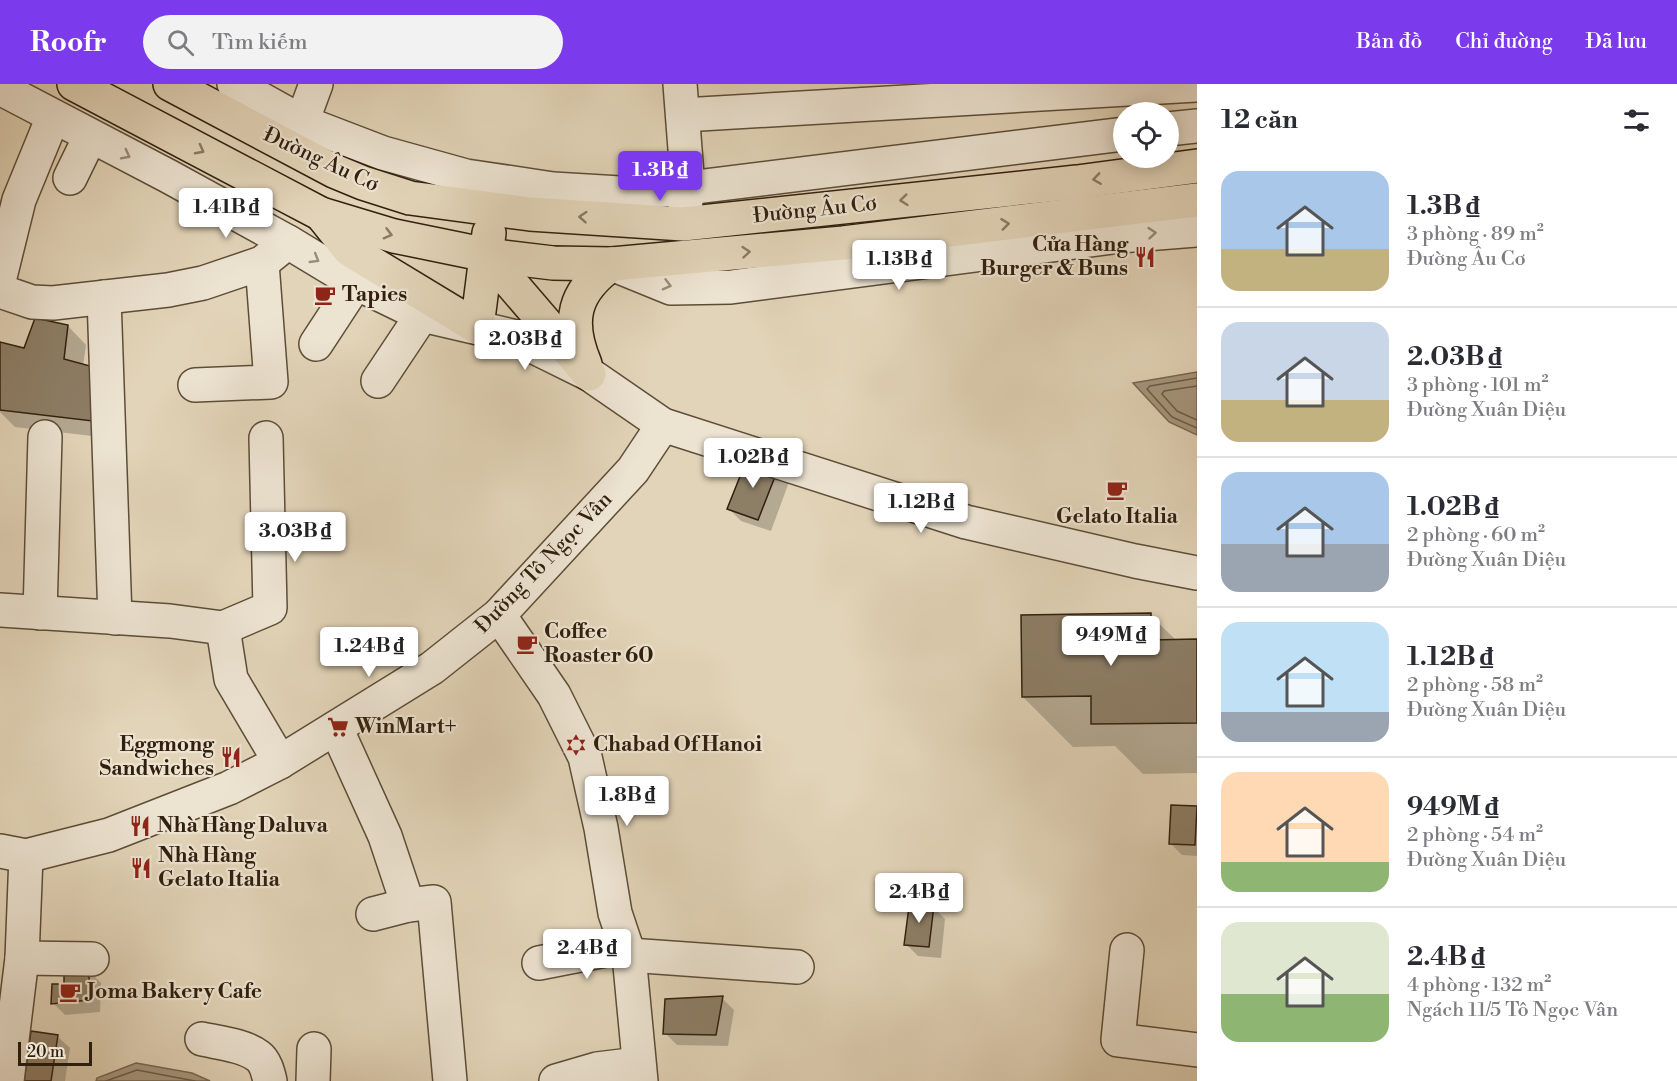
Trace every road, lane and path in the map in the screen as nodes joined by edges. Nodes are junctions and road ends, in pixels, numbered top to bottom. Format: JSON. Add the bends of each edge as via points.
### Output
{"nodes":[{"id":1,"x":74,"y":84,"type":"edge"},
{"id":2,"x":170,"y":84,"type":"edge"},
{"id":3,"x":234,"y":84,"type":"edge"},
{"id":4,"x":316,"y":84,"type":"edge"},
{"id":5,"x":1197,"y":85,"type":"edge"},
{"id":6,"x":0,"y":88,"type":"edge"},
{"id":7,"x":681,"y":99,"type":"edge"},
{"id":8,"x":53,"y":117,"type":"junction"},
{"id":9,"x":302,"y":122,"type":"junction"},
{"id":10,"x":1197,"y":126,"type":"edge"},
{"id":11,"x":1179,"y":128,"type":"edge"},
{"id":12,"x":1113,"y":135,"type":"edge"},
{"id":13,"x":90,"y":136,"type":"junction"},
{"id":14,"x":1183,"y":168,"type":"edge"},
{"id":15,"x":70,"y":178,"type":"dead end"},
{"id":16,"x":688,"y":188,"type":"junction"},
{"id":17,"x":1186,"y":202,"type":"edge"},
{"id":18,"x":491,"y":210,"type":"junction"},
{"id":19,"x":321,"y":214,"type":"junction"},
{"id":20,"x":683,"y":224,"type":"junction"},
{"id":21,"x":1197,"y":230,"type":"edge"},
{"id":22,"x":288,"y":242,"type":"junction"},
{"id":23,"x":488,"y":255,"type":"junction"},
{"id":24,"x":262,"y":263,"type":"junction"},
{"id":25,"x":612,"y":264,"type":"junction"},
{"id":26,"x":0,"y":277,"type":"edge"},
{"id":27,"x":356,"y":283,"type":"junction"},
{"id":28,"x":0,"y":291,"type":"edge"},
{"id":29,"x":104,"y":297,"type":"junction"},
{"id":30,"x":422,"y":315,"type":"junction"},
{"id":31,"x":477,"y":327,"type":"junction"},
{"id":32,"x":316,"y":344,"type":"dead end"},
{"id":33,"x":590,"y":374,"type":"junction"},
{"id":34,"x":378,"y":381,"type":"dead end"},
{"id":35,"x":195,"y":385,"type":"dead end"},
{"id":36,"x":663,"y":425,"type":"junction"},
{"id":37,"x":45,"y":437,"type":"dead end"},
{"id":38,"x":266,"y":438,"type":"dead end"},
{"id":39,"x":1197,"y":573,"type":"edge"},
{"id":40,"x":0,"y":610,"type":"edge"},
{"id":41,"x":40,"y":613,"type":"junction"},
{"id":42,"x":499,"y":615,"type":"junction"},
{"id":43,"x":115,"y":618,"type":"junction"},
{"id":44,"x":223,"y":628,"type":"junction"},
{"id":45,"x":336,"y":728,"type":"junction"},
{"id":46,"x":280,"y":762,"type":"junction"},
{"id":47,"x":13,"y":853,"type":"edge"},
{"id":48,"x":408,"y":905,"type":"junction"},
{"id":49,"x":373,"y":914,"type":"dead end"},
{"id":50,"x":1127,"y":950,"type":"dead end"},
{"id":51,"x":627,"y":951,"type":"junction"},
{"id":52,"x":22,"y":958,"type":"junction"},
{"id":53,"x":92,"y":959,"type":"dead end"},
{"id":54,"x":539,"y":963,"type":"dead end"},
{"id":55,"x":797,"y":967,"type":"dead end"},
{"id":56,"x":202,"y":1039,"type":"dead end"},
{"id":57,"x":314,"y":1048,"type":"dead end"},
{"id":58,"x":1197,"y":1050,"type":"edge"},
{"id":59,"x":640,"y":1073,"type":"edge"},
{"id":60,"x":4,"y":1079,"type":"edge"},
{"id":61,"x":270,"y":1081,"type":"edge"},
{"id":62,"x":313,"y":1081,"type":"edge"},
{"id":63,"x":450,"y":1081,"type":"edge"},
{"id":64,"x":556,"y":1081,"type":"edge"}],
"edges":[{"from":1,"to":19,"type":"main road","name":"Đường Âu Cơ","one_way":true},
{"from":2,"to":18,"type":"main road","name":"Đường Âu Cơ","via":[[363,183],[410,198]]},
{"from":3,"to":9,"type":"street","name":"Đường Âu Cơ"},
{"from":4,"to":9,"type":"street"},
{"from":5,"to":7,"type":"street"},
{"from":6,"to":8,"type":"street"},
{"from":7,"to":16,"type":"street"},
{"from":8,"to":13,"type":"street"},
{"from":8,"to":26,"type":"street","via":[[19,200]]},
{"from":9,"to":16,"type":"street","name":"Đường Âu Cơ","via":[[383,153],[466,176],[553,189],[620,193]]},
{"from":10,"to":11,"type":"street"},
{"from":12,"to":16,"type":"street","name":"Đường Âu Cơ"},
{"from":13,"to":15,"type":"street"},
{"from":13,"to":22,"type":"street","one_way":true},
{"from":14,"to":17,"type":"main road"},
{"from":14,"to":20,"type":"main road","name":"Đường Âu Cơ","one_way":true},
{"from":16,"to":20,"type":"street"},
{"from":25,"to":17,"type":"main road","name":"Đường Âu Cơ","one_way":true,"via":[[843,243]]},
{"from":20,"to":18,"type":"main road","name":"Đường Âu Cơ","one_way":true},
{"from":18,"to":23,"type":"main road"},
{"from":19,"to":23,"type":"main road","name":"Đường Âu Cơ","one_way":true,"via":[[394,236]]},
{"from":19,"to":31,"type":"main road","via":[[350,250]]},
{"from":25,"to":21,"type":"street","name":"Đường Âu Cơ","one_way":true,"via":[[671,288],[731,287],[1120,236]]},
{"from":22,"to":24,"type":"street"},
{"from":22,"to":27,"type":"street","one_way":true},
{"from":23,"to":25,"type":"main road","name":"Đường Âu Cơ","via":[[553,263]]},
{"from":23,"to":31,"type":"main road"},
{"from":23,"to":33,"type":"main road"},
{"from":24,"to":29,"type":"street","via":[[203,283]]},
{"from":24,"to":35,"type":"street","via":[[271,382]]},
{"from":25,"to":33,"type":"main road","via":[[587,287],[574,321]]},
{"from":27,"to":30,"type":"street"},
{"from":27,"to":32,"type":"street"},
{"from":28,"to":29,"type":"street","via":[[32,302]]},
{"from":29,"to":43,"type":"street"},
{"from":30,"to":31,"type":"street"},
{"from":30,"to":34,"type":"street"},
{"from":31,"to":33,"type":"street","via":[[512,336]]},
{"from":33,"to":36,"type":"street"},
{"from":36,"to":39,"type":"street","via":[[966,522]]},
{"from":36,"to":42,"type":"street","name":"Đường Tô Ngọc Vân","via":[[633,470]]},
{"from":37,"to":41,"type":"street"},
{"from":38,"to":44,"type":"street","via":[[270,608]]},
{"from":40,"to":41,"type":"street"},
{"from":41,"to":43,"type":"street"},
{"from":42,"to":45,"type":"street","name":"Đường Tô Ngọc Vân","via":[[432,668]]},
{"from":42,"to":51,"type":"street","via":[[554,695],[585,757],[615,913]]},
{"from":43,"to":44,"type":"street"},
{"from":44,"to":46,"type":"street","via":[[231,679]]},
{"from":45,"to":46,"type":"street","name":"Đường Tô Ngọc Vân"},
{"from":45,"to":48,"type":"street","via":[[385,836]]},
{"from":46,"to":47,"type":"street","name":"Đường Tô Ngọc Vân","via":[[229,788],[109,835]]},
{"from":47,"to":52,"type":"street","name":"Đường Tô Ngọc Vân"},
{"from":48,"to":49,"type":"street"},
{"from":48,"to":63,"type":"street","via":[[435,902]]},
{"from":50,"to":58,"type":"street","via":[[1118,1040]]},
{"from":51,"to":54,"type":"street"},
{"from":51,"to":55,"type":"street"},
{"from":51,"to":59,"type":"street"},
{"from":52,"to":53,"type":"street"},
{"from":52,"to":60,"type":"street","name":"Đường Tô Ngọc Vân"},
{"from":56,"to":61,"type":"street","via":[[259,1056]]},
{"from":57,"to":62,"type":"street"},
{"from":59,"to":64,"type":"street","via":[[597,1069]]}]}
